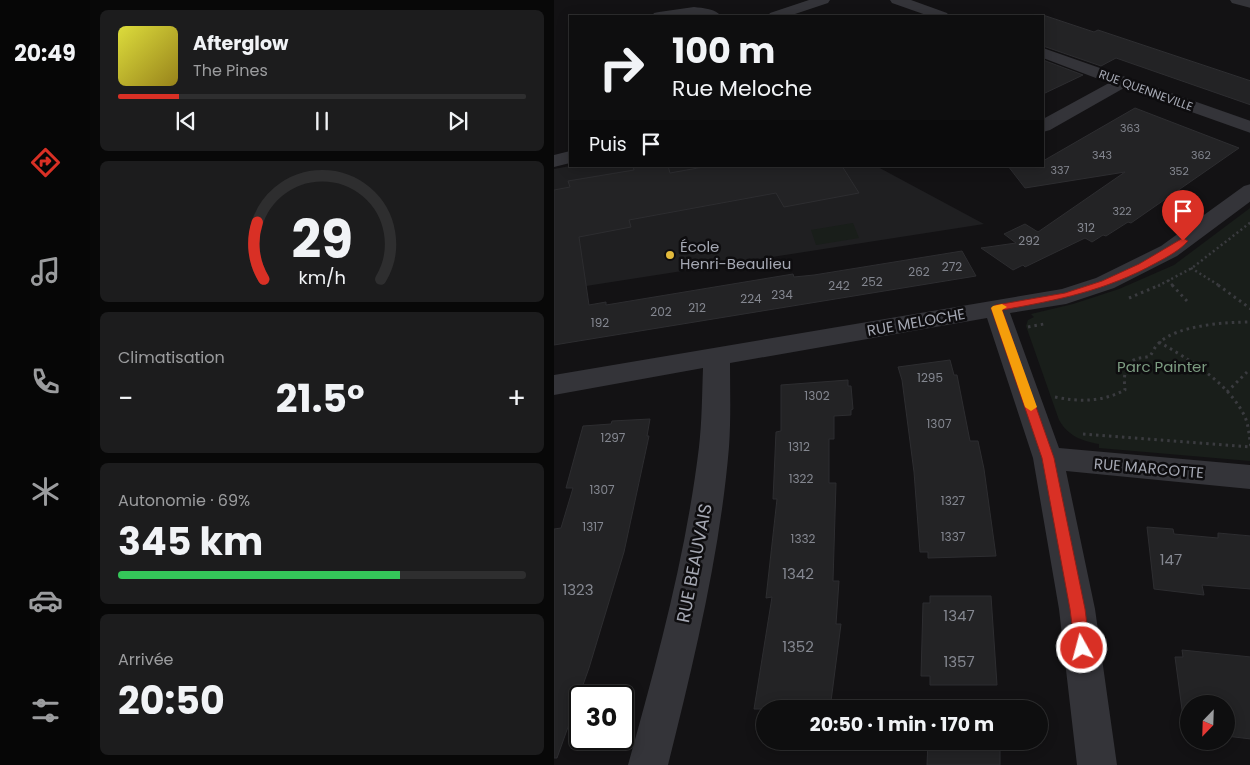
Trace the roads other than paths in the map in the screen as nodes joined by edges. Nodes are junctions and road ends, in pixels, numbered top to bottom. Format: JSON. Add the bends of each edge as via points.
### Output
{"nodes":[{"id":1,"x":823,"y":0,"type":"edge"},
{"id":2,"x":897,"y":0,"type":"edge"},
{"id":3,"x":1237,"y":0,"type":"edge"},
{"id":4,"x":1250,"y":4,"type":"edge"},
{"id":5,"x":669,"y":15,"type":"edge"},
{"id":6,"x":710,"y":15,"type":"edge"},
{"id":7,"x":778,"y":15,"type":"edge"},
{"id":8,"x":939,"y":15,"type":"edge"},
{"id":9,"x":1044,"y":53,"type":"edge"},
{"id":10,"x":1123,"y":82,"type":"junction"},
{"id":11,"x":1044,"y":125,"type":"edge"},
{"id":12,"x":1250,"y":128,"type":"edge"},
{"id":13,"x":569,"y":158,"type":"edge"},
{"id":14,"x":554,"y":161,"type":"edge"},
{"id":15,"x":1250,"y":190,"type":"edge"},
{"id":16,"x":996,"y":308,"type":"junction"},
{"id":17,"x":717,"y":357,"type":"junction"},
{"id":18,"x":554,"y":385,"type":"edge"},
{"id":19,"x":1048,"y":458,"type":"junction"},
{"id":20,"x":1250,"y":477,"type":"edge"},
{"id":21,"x":648,"y":765,"type":"edge"},
{"id":22,"x":1097,"y":765,"type":"edge"}],
"edges":[{"from":1,"to":7,"type":"street"},
{"from":2,"to":8,"type":"street"},
{"from":3,"to":4,"type":"street"},
{"from":5,"to":6,"type":"street","via":[[699,12]]},
{"from":9,"to":10,"type":"street","name":"RUE QUENNEVILLE"},
{"from":10,"to":11,"type":"street"},
{"from":10,"to":12,"type":"street","name":"RUE QUENNEVILLE"},
{"from":13,"to":14,"type":"street"},
{"from":15,"to":16,"type":"street","name":"RUE MELOCHE","via":[[1169,251],[1142,266],[1066,296]]},
{"from":16,"to":17,"type":"street","name":"RUE MELOCHE"},
{"from":16,"to":19,"type":"street"},
{"from":17,"to":18,"type":"street","name":"RUE MELOCHE"},
{"from":17,"to":21,"type":"street","name":"RUE BEAUVAIS","via":[[714,447],[697,556],[671,680]]},
{"from":19,"to":20,"type":"street","name":"RUE MARCOTTE"},
{"from":19,"to":22,"type":"street","via":[[1078,609]]}]}
